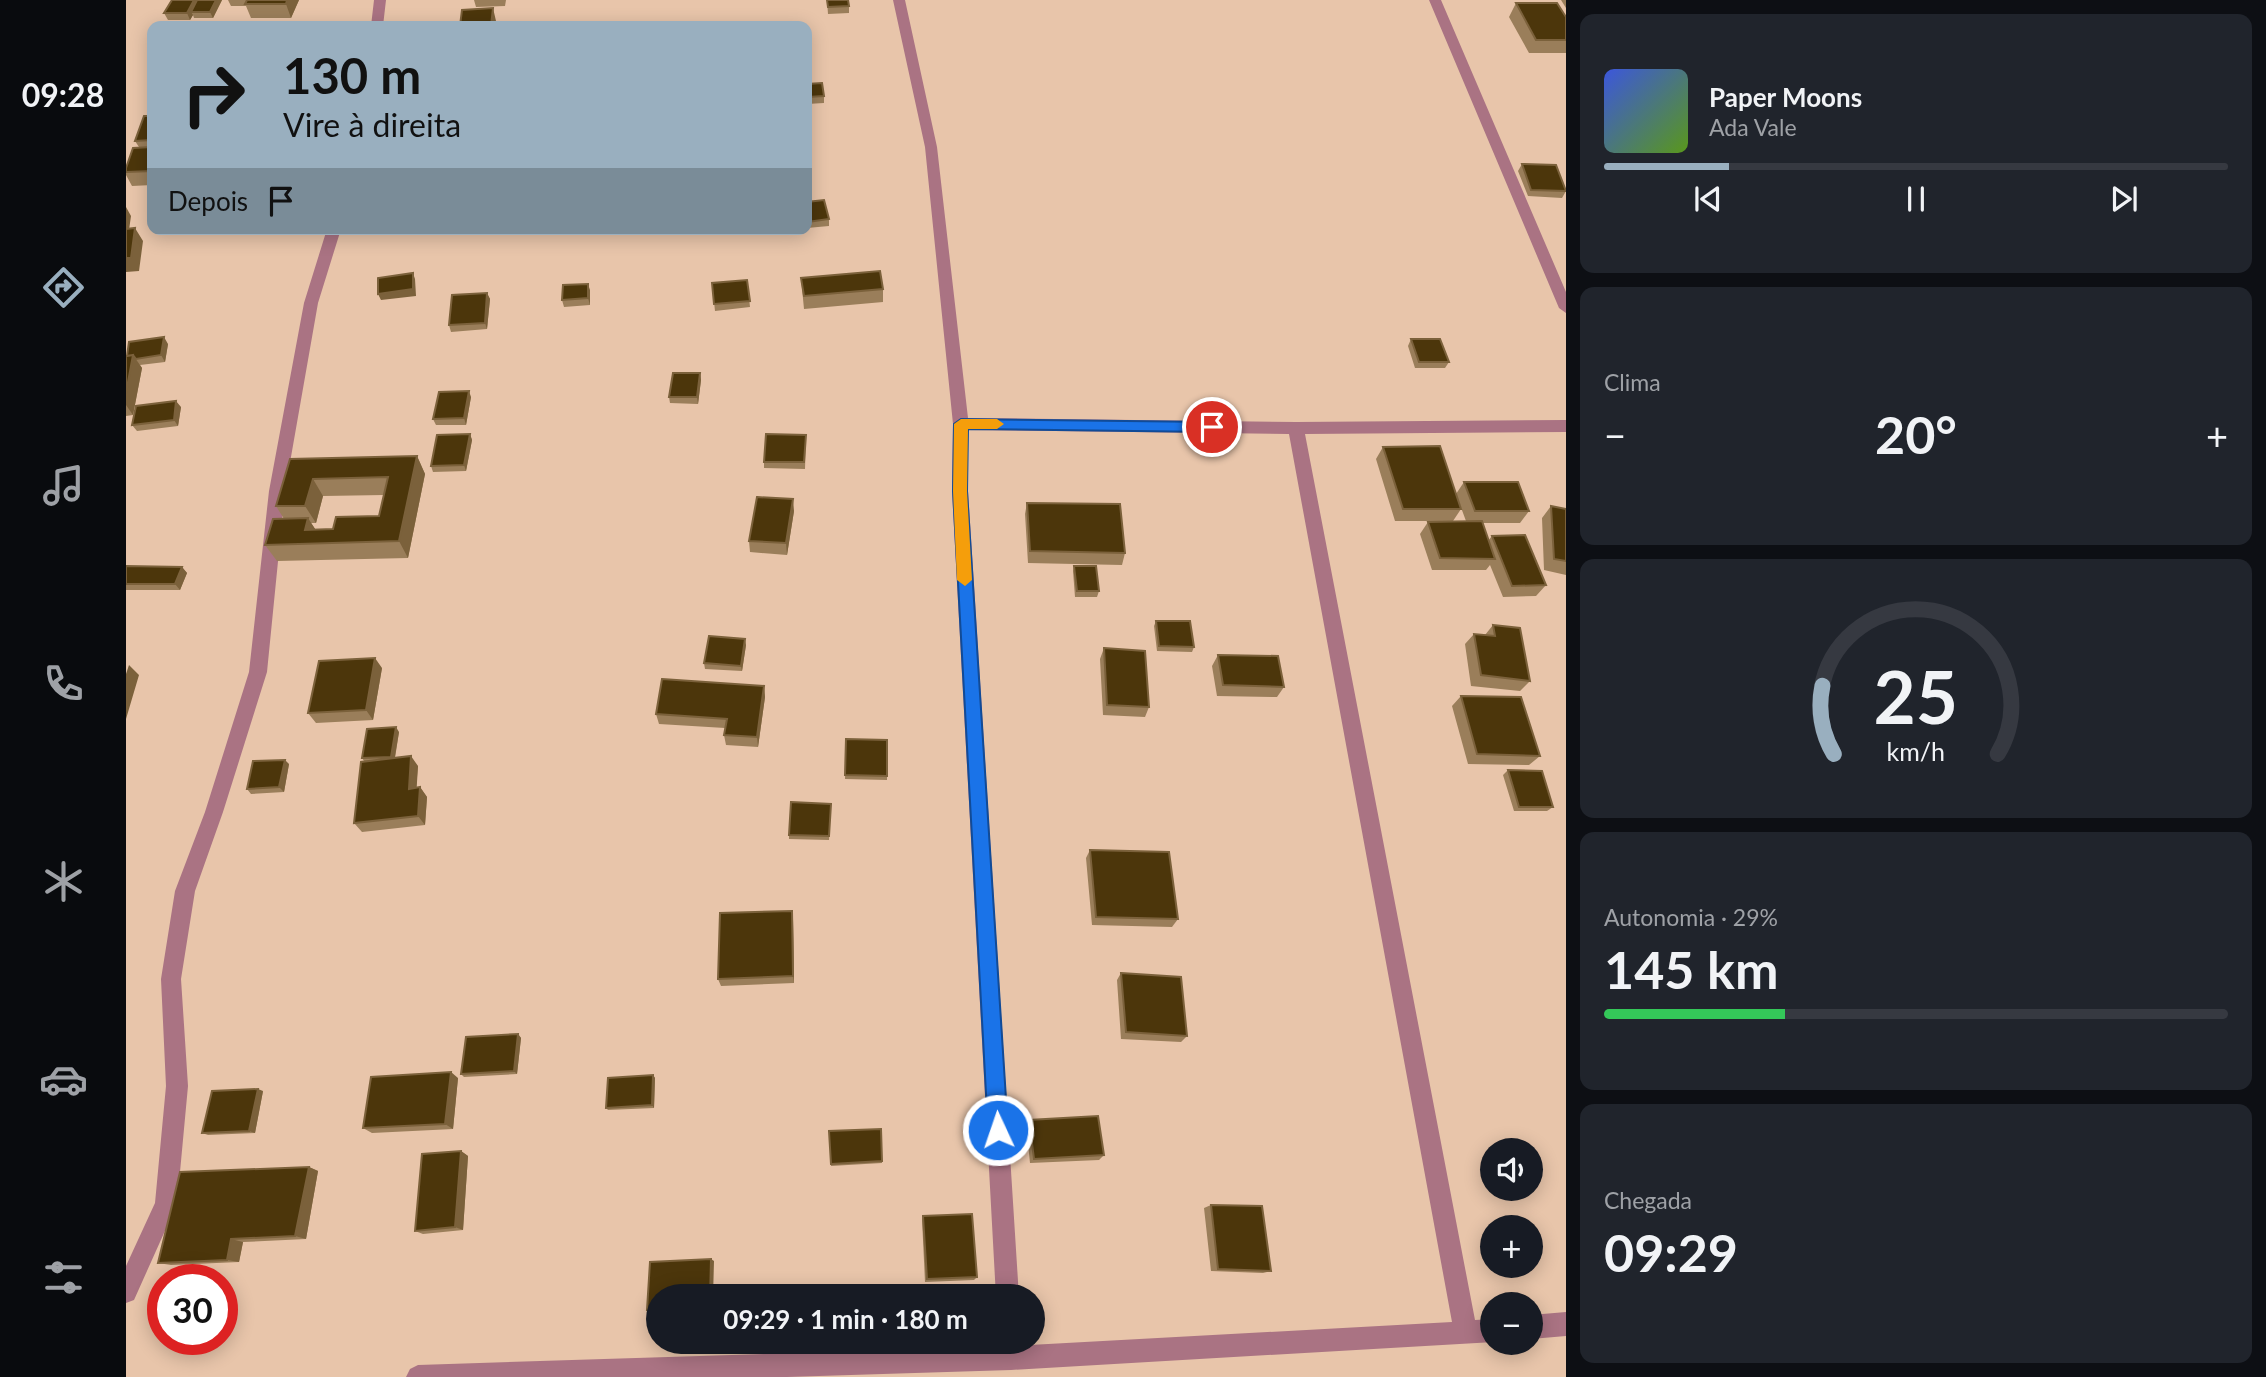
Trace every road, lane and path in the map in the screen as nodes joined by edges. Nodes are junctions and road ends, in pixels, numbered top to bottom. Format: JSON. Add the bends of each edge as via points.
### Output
{"nodes":[{"id":1,"x":380,"y":0,"type":"edge"},
{"id":2,"x":899,"y":0,"type":"edge"},
{"id":3,"x":1435,"y":0,"type":"edge"},
{"id":4,"x":378,"y":21,"type":"edge"},
{"id":5,"x":332,"y":235,"type":"edge"},
{"id":6,"x":1566,"y":307,"type":"edge"},
{"id":7,"x":961,"y":424,"type":"junction"},
{"id":8,"x":1566,"y":426,"type":"edge"},
{"id":9,"x":1296,"y":428,"type":"junction"},
{"id":10,"x":1007,"y":1284,"type":"edge"},
{"id":11,"x":126,"y":1293,"type":"edge"},
{"id":12,"x":1566,"y":1324,"type":"edge"},
{"id":13,"x":1543,"y":1326,"type":"edge"},
{"id":14,"x":1480,"y":1332,"type":"edge"},
{"id":15,"x":1466,"y":1334,"type":"junction"},
{"id":16,"x":1045,"y":1349,"type":"edge"},
{"id":17,"x":923,"y":1354,"type":"edge"},
{"id":18,"x":418,"y":1377,"type":"edge"}],
"edges":[{"from":1,"to":4,"type":"street"},
{"from":2,"to":7,"type":"street","via":[[931,147]]},
{"from":3,"to":6,"type":"street"},
{"from":5,"to":11,"type":"street","via":[[311,303],[277,491],[258,673],[186,891],[172,979],[177,1086],[166,1203]]},
{"from":7,"to":9,"type":"street"},
{"from":7,"to":10,"type":"street","via":[[960,491]]},
{"from":8,"to":9,"type":"street"},
{"from":9,"to":15,"type":"street"},
{"from":12,"to":13,"type":"street"},
{"from":14,"to":15,"type":"street"},
{"from":15,"to":16,"type":"street"},
{"from":17,"to":18,"type":"street"}]}
